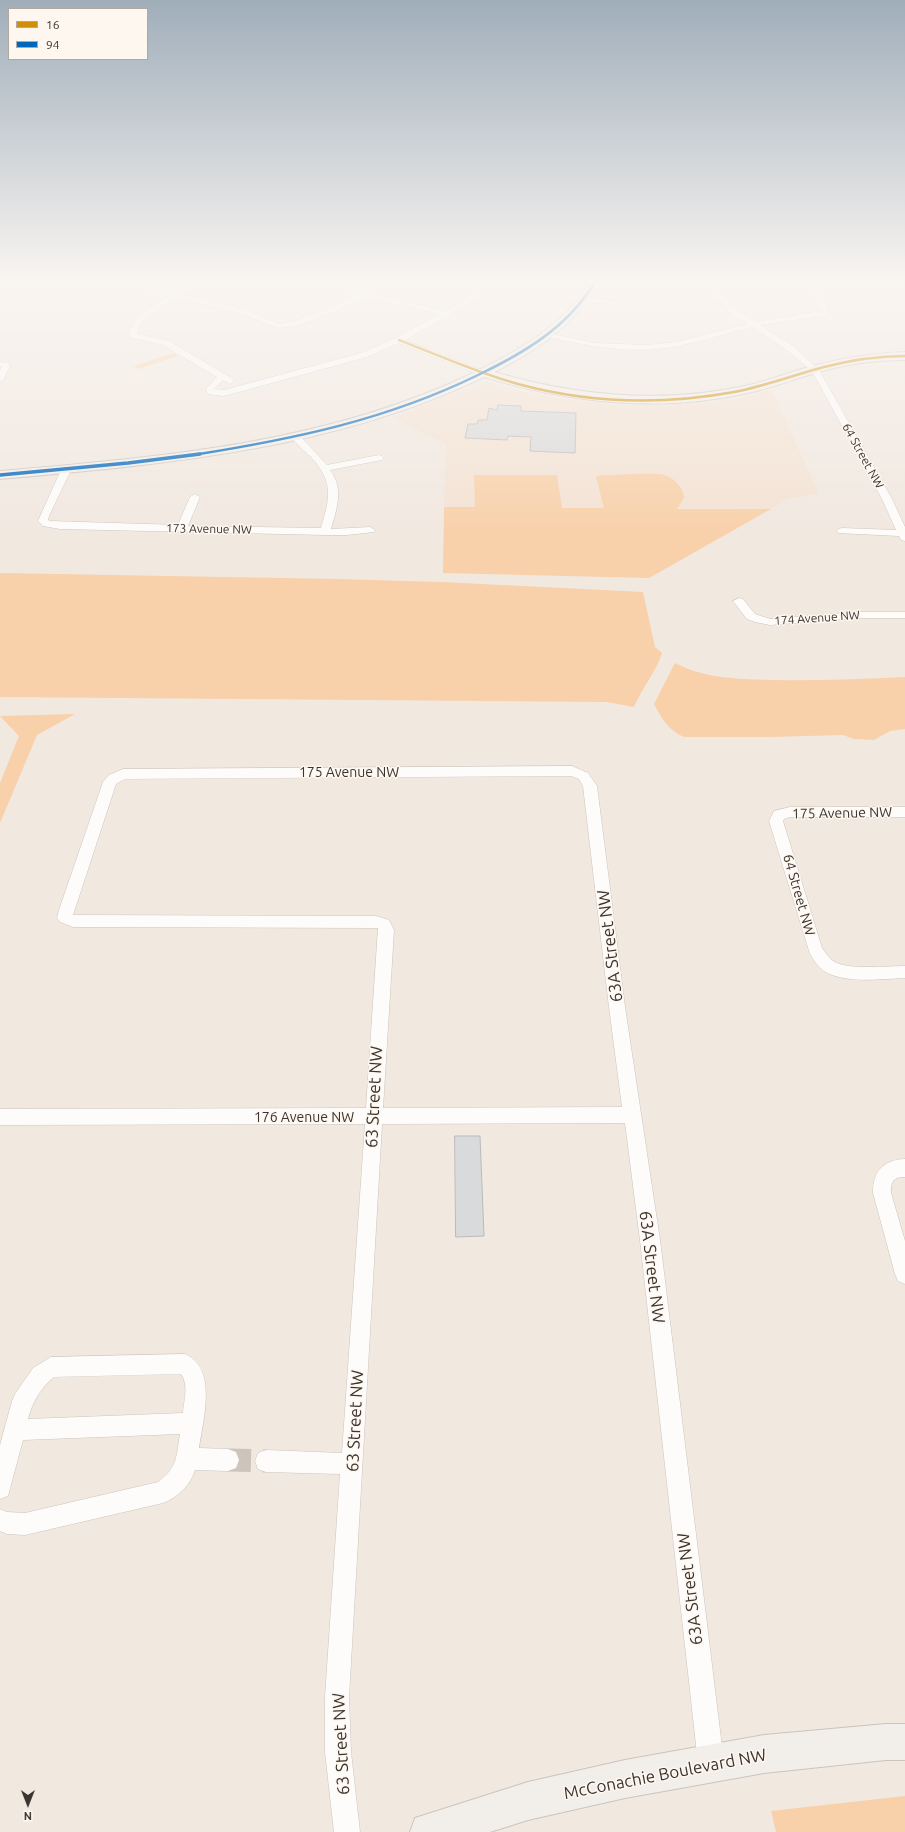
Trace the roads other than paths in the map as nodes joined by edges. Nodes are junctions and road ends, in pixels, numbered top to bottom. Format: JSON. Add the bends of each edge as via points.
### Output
{"nodes":[{"id":1,"x":6,"y":367,"type":"edge"},
{"id":2,"x":208,"y":367,"type":"edge"},
{"id":3,"x":318,"y":367,"type":"edge"},
{"id":4,"x":470,"y":367,"type":"edge"},
{"id":5,"x":494,"y":367,"type":"edge"},
{"id":6,"x":812,"y":367,"type":"edge"},
{"id":7,"x":826,"y":367,"type":"edge"},
{"id":8,"x":815,"y":370,"type":"junction"},
{"id":9,"x":484,"y":373,"type":"junction"},
{"id":10,"x":222,"y":376,"type":"junction"},
{"id":11,"x":0,"y":378,"type":"edge"},
{"id":12,"x":242,"y":388,"type":"junction"},
{"id":13,"x":296,"y":437,"type":"junction"},
{"id":14,"x":379,"y":458,"type":"dead end"},
{"id":15,"x":324,"y":468,"type":"junction"},
{"id":16,"x":66,"y":470,"type":"junction"},
{"id":17,"x":0,"y":475,"type":"edge"},
{"id":18,"x":196,"y":497,"type":"dead end"},
{"id":19,"x":182,"y":528,"type":"junction"},
{"id":20,"x":370,"y":530,"type":"dead end"},
{"id":21,"x":842,"y":531,"type":"dead end"},
{"id":22,"x":326,"y":532,"type":"junction"},
{"id":23,"x":904,"y":535,"type":"edge"},
{"id":24,"x":739,"y":601,"type":"dead end"},
{"id":25,"x":905,"y":615,"type":"edge"},
{"id":26,"x":583,"y":775,"type":"joint"},
{"id":27,"x":905,"y":812,"type":"edge"},
{"id":28,"x":779,"y":815,"type":"joint"},
{"id":29,"x":90,"y":843,"type":"joint"},
{"id":30,"x":905,"y":972,"type":"edge"},
{"id":31,"x":632,"y":1115,"type":"junction"},
{"id":32,"x":373,"y":1116,"type":"junction"},
{"id":33,"x":0,"y":1117,"type":"edge"},
{"id":34,"x":905,"y":1168,"type":"edge"},
{"id":35,"x":905,"y":1274,"type":"edge"},
{"id":36,"x":191,"y":1423,"type":"junction"},
{"id":37,"x":15,"y":1430,"type":"junction"},
{"id":38,"x":186,"y":1459,"type":"junction"},
{"id":39,"x":228,"y":1460,"type":"tunnel mouth"},
{"id":40,"x":266,"y":1461,"type":"tunnel mouth"},
{"id":41,"x":352,"y":1464,"type":"junction"},
{"id":42,"x":0,"y":1488,"type":"edge"},
{"id":43,"x":0,"y":1520,"type":"edge"},
{"id":44,"x":905,"y":1742,"type":"edge"},
{"id":45,"x":711,"y":1763,"type":"junction"},
{"id":46,"x":347,"y":1832,"type":"edge"},
{"id":47,"x":429,"y":1832,"type":"edge"}],
"edges":[{"from":1,"to":11,"type":"street"},
{"from":2,"to":10,"type":"street"},
{"from":3,"to":12,"type":"street"},
{"from":4,"to":9,"type":"street"},
{"from":5,"to":9,"type":"street"},
{"from":6,"to":8,"type":"street","name":"64 Street NW"},
{"from":7,"to":8,"type":"street"},
{"from":8,"to":9,"type":"street","via":[[733,392],[647,400],[598,398],[550,391]]},
{"from":8,"to":23,"type":"street","name":"64 Street NW","via":[[887,499]]},
{"from":9,"to":13,"type":"street","via":[[404,406]]},
{"from":10,"to":12,"type":"street"},
{"from":10,"to":12,"type":"street","via":[[210,389],[211,392],[218,394]]},
{"from":13,"to":15,"type":"street"},
{"from":13,"to":16,"type":"street","via":[[187,457]]},
{"from":14,"to":15,"type":"street"},
{"from":15,"to":22,"type":"street","via":[[332,482],[334,497]]},
{"from":16,"to":17,"type":"street"},
{"from":16,"to":19,"type":"street","name":"173 Avenue NW","via":[[44,516],[43,521],[47,524]]},
{"from":18,"to":19,"type":"street"},
{"from":19,"to":22,"type":"street","name":"173 Avenue NW"},
{"from":20,"to":22,"type":"street","name":"173 Avenue NW"},
{"from":21,"to":23,"type":"street"},
{"from":24,"to":25,"type":"street","name":"174 Avenue NW","via":[[749,616],[770,622],[859,615]]},
{"from":26,"to":29,"type":"street","name":"175 Avenue NW","via":[[572,771],[123,774],[110,782]]},
{"from":26,"to":31,"type":"street","name":"63A Street NW","via":[[588,779],[591,791]]},
{"from":27,"to":28,"type":"street","name":"175 Avenue NW","via":[[790,812]]},
{"from":28,"to":30,"type":"street","name":"64 Street NW","via":[[776,822],[815,950],[822,962],[847,971]]},
{"from":29,"to":32,"type":"street","name":"63 Street NW","via":[[66,910],[65,918],[73,921],[384,924],[386,930]]},
{"from":31,"to":32,"type":"street","name":"176 Avenue NW"},
{"from":31,"to":45,"type":"street","name":"63A Street NW","via":[[650,1240]]},
{"from":32,"to":33,"type":"street","name":"176 Avenue NW"},
{"from":32,"to":41,"type":"street","name":"63 Street NW"},
{"from":34,"to":35,"type":"street","via":[[891,1169],[881,1181],[882,1193]]},
{"from":36,"to":37,"type":"street"},
{"from":36,"to":37,"type":"street","via":[[196,1386],[191,1370],[186,1364],[51,1367],[40,1375],[22,1402]]},
{"from":36,"to":38,"type":"street"},
{"from":37,"to":42,"type":"street"},
{"from":38,"to":39,"type":"street"},
{"from":38,"to":43,"type":"street","via":[[183,1472],[163,1492],[25,1524],[6,1523]]},
{"from":40,"to":41,"type":"street"},
{"from":41,"to":46,"type":"street","name":"63 Street NW","via":[[337,1697],[338,1752]]},
{"from":44,"to":45,"type":"street","name":"McConachie Boulevard NW","via":[[764,1754]]},
{"from":45,"to":47,"type":"street","name":"McConachie Boulevard NW","via":[[624,1779],[528,1801]]}]}
